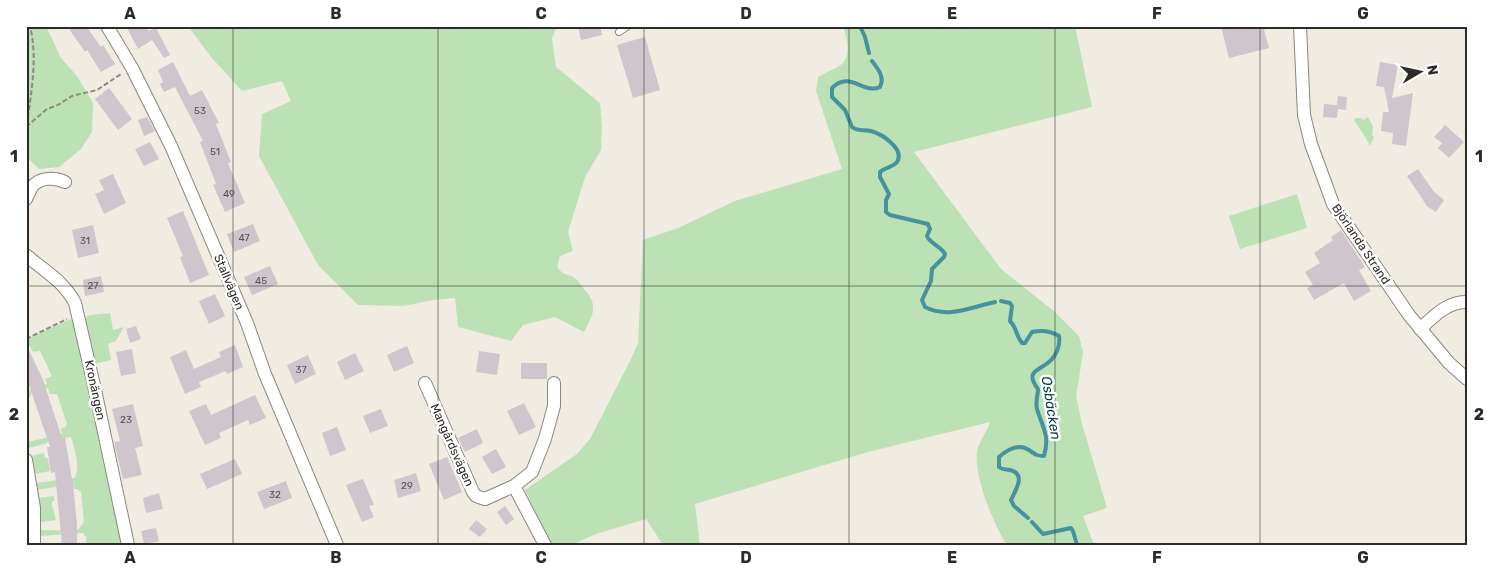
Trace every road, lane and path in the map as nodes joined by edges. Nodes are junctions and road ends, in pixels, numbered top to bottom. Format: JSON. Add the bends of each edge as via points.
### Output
{"nodes":[{"id":1,"x":30,"y":26,"type":"edge"},
{"id":2,"x":107,"y":26,"type":"edge"},
{"id":3,"x":628,"y":26,"type":"edge"},
{"id":4,"x":1300,"y":26,"type":"edge"},
{"id":5,"x":619,"y":32,"type":"dead end"},
{"id":6,"x":132,"y":68,"type":"junction"},
{"id":7,"x":27,"y":126,"type":"edge"},
{"id":8,"x":65,"y":182,"type":"dead end"},
{"id":9,"x":26,"y":199,"type":"edge"},
{"id":10,"x":26,"y":255,"type":"edge"},
{"id":11,"x":1467,"y":302,"type":"edge"},
{"id":12,"x":78,"y":314,"type":"junction"},
{"id":13,"x":1420,"y":329,"type":"junction"},
{"id":14,"x":26,"y":339,"type":"edge"},
{"id":15,"x":1467,"y":379,"type":"edge"},
{"id":16,"x":425,"y":383,"type":"dead end"},
{"id":17,"x":554,"y":383,"type":"dead end"},
{"id":18,"x":26,"y":460,"type":"edge"},
{"id":19,"x":514,"y":486,"type":"junction"},
{"id":20,"x":34,"y":545,"type":"edge"},
{"id":21,"x":128,"y":545,"type":"edge"},
{"id":22,"x":337,"y":545,"type":"edge"},
{"id":23,"x":545,"y":545,"type":"edge"}],
"edges":[{"from":1,"to":7,"type":"path","via":[[34,41],[34,72]]},
{"from":2,"to":6,"type":"street","name":"Stallvägen"},
{"from":3,"to":5,"type":"lane"},
{"from":4,"to":13,"type":"street","name":"Björlanda Strand","via":[[1304,115],[1320,172],[1336,208]]},
{"from":6,"to":7,"type":"path","via":[[97,90],[72,96],[47,109]]},
{"from":6,"to":22,"type":"street","name":"Stallvägen","via":[[174,154],[247,323]]},
{"from":8,"to":9,"type":"street","via":[[50,178],[40,182],[33,186]]},
{"from":10,"to":12,"type":"street","name":"Kronängen","via":[[65,288]]},
{"from":11,"to":13,"type":"street","via":[[1446,308]]},
{"from":12,"to":14,"type":"path"},
{"from":12,"to":21,"type":"street","name":"Kronängen"},
{"from":13,"to":15,"type":"street","name":"Björlanda Strand"},
{"from":16,"to":19,"type":"street","name":"Mangårdsvägen","via":[[476,496],[485,499]]},
{"from":17,"to":19,"type":"street","name":"Mangårdsvägen","via":[[554,406],[545,439],[532,472]]},
{"from":18,"to":20,"type":"street","via":[[34,508]]},
{"from":19,"to":23,"type":"street"}]}
